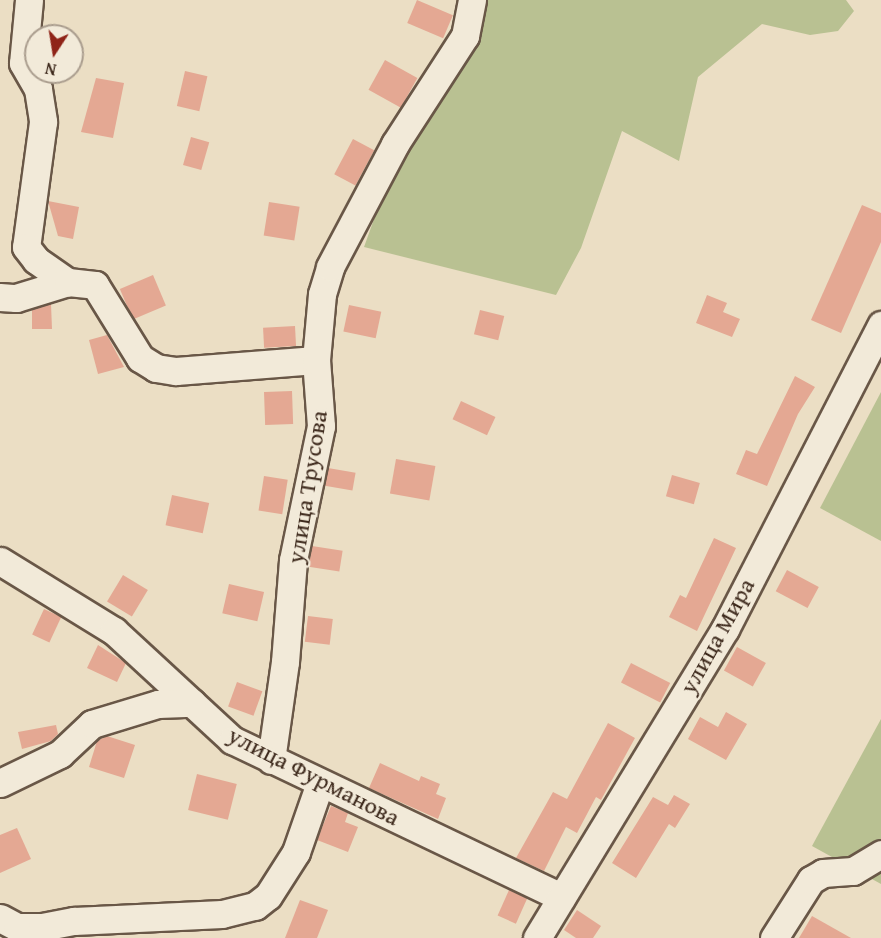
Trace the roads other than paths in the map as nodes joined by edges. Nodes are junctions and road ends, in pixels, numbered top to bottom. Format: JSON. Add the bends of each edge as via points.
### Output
{"nodes":[{"id":1,"x":29,"y":0,"type":"edge"},
{"id":2,"x":472,"y":0,"type":"edge"},
{"id":3,"x":68,"y":282,"type":"junction"},
{"id":4,"x":0,"y":297,"type":"edge"},
{"id":5,"x":881,"y":325,"type":"edge"},
{"id":6,"x":316,"y":360,"type":"junction"},
{"id":7,"x":0,"y":561,"type":"edge"},
{"id":8,"x":192,"y":703,"type":"junction"},
{"id":9,"x":271,"y":760,"type":"junction"},
{"id":10,"x":0,"y":783,"type":"edge"},
{"id":11,"x":320,"y":783,"type":"junction"},
{"id":12,"x":881,"y":854,"type":"edge"},
{"id":13,"x":561,"y":897,"type":"junction"},
{"id":14,"x":0,"y":918,"type":"edge"},
{"id":15,"x":537,"y":938,"type":"edge"},
{"id":16,"x":774,"y":938,"type":"edge"}],
"edges":[{"from":1,"to":3,"type":"street","via":[[24,63],[38,89],[43,122],[26,247],[36,260]]},
{"from":2,"to":6,"type":"street","name":"улица Трусова","via":[[465,36],[395,144],[330,267],[322,294]]},
{"from":3,"to":4,"type":"street","via":[[16,298]]},
{"from":3,"to":6,"type":"street","via":[[95,285],[102,291],[140,358],[156,368],[176,371]]},
{"from":5,"to":13,"type":"street","name":"улица Мира","via":[[725,628]]},
{"from":6,"to":9,"type":"street","name":"улица Трусова","via":[[321,426],[293,560],[285,662]]},
{"from":7,"to":8,"type":"street","name":"улица Фурманова","via":[[114,631]]},
{"from":8,"to":9,"type":"street","name":"улица Фурманова","via":[[232,740]]},
{"from":8,"to":10,"type":"street","via":[[158,704],[92,724],[60,753]]},
{"from":9,"to":11,"type":"street","name":"улица Фурманова"},
{"from":11,"to":13,"type":"street","name":"улица Фурманова"},
{"from":11,"to":14,"type":"street","via":[[296,852],[268,896],[255,906],[222,914],[74,921],[42,927],[17,927]]},
{"from":12,"to":16,"type":"street","via":[[853,871],[823,873],[811,880]]},
{"from":13,"to":15,"type":"street","name":"улица Мира"}]}
